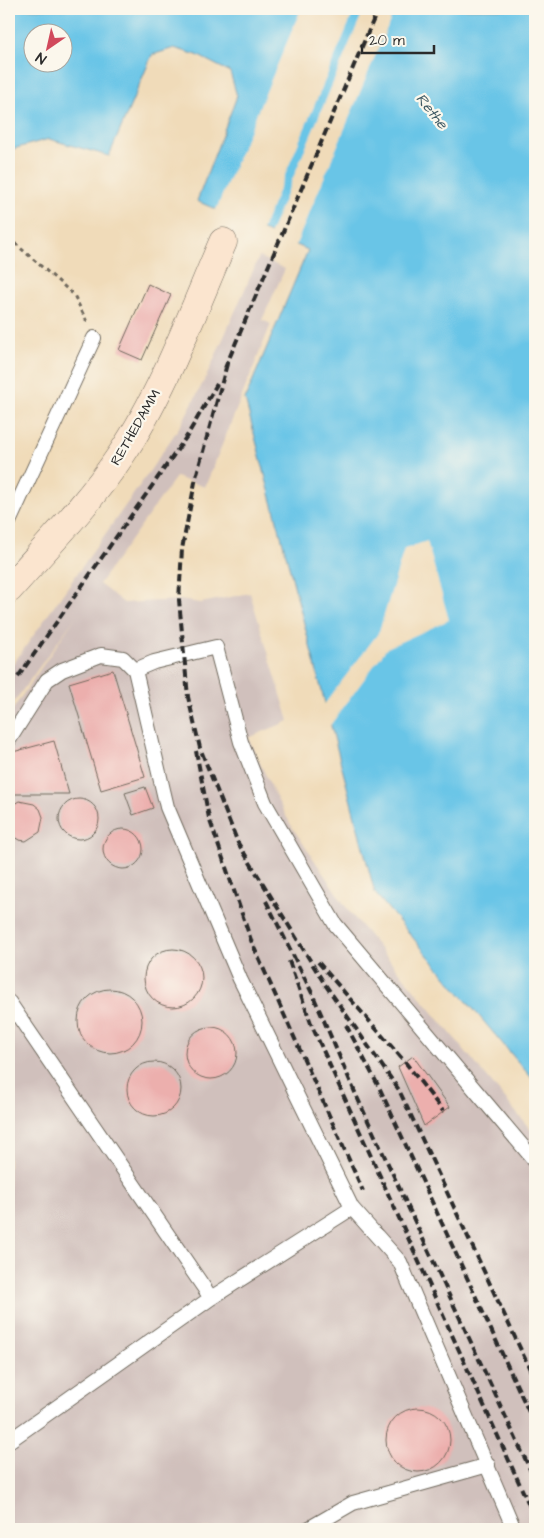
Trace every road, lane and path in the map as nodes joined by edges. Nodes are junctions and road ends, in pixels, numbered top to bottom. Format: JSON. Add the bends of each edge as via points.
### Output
{"nodes":[{"id":1,"x":9,"y":238,"type":"edge"},
{"id":2,"x":223,"y":242,"type":"dead end"},
{"id":3,"x":94,"y":338,"type":"joint"},
{"id":4,"x":9,"y":522,"type":"edge"},
{"id":5,"x":9,"y":589,"type":"edge"},
{"id":6,"x":135,"y":670,"type":"junction"},
{"id":7,"x":9,"y":740,"type":"edge"},
{"id":8,"x":9,"y":1002,"type":"edge"},
{"id":9,"x":535,"y":1161,"type":"edge"},
{"id":10,"x":352,"y":1208,"type":"junction"},
{"id":11,"x":211,"y":1298,"type":"junction"},
{"id":12,"x":9,"y":1441,"type":"edge"},
{"id":13,"x":488,"y":1465,"type":"junction"},
{"id":14,"x":308,"y":1529,"type":"edge"},
{"id":15,"x":514,"y":1529,"type":"edge"}],
"edges":[{"from":1,"to":3,"type":"path","via":[[74,295]]},
{"from":2,"to":5,"type":"main road","name":"RETHEDAMM","via":[[153,399],[121,455],[90,496]]},
{"from":3,"to":4,"type":"lane"},
{"from":6,"to":7,"type":"lane","via":[[123,658],[101,655],[62,670],[47,680]]},
{"from":6,"to":9,"type":"lane","via":[[154,662],[216,647],[241,742],[265,803],[335,924]]},
{"from":6,"to":10,"type":"lane","via":[[167,807],[240,979]]},
{"from":8,"to":11,"type":"lane"},
{"from":10,"to":11,"type":"lane"},
{"from":10,"to":13,"type":"lane","via":[[400,1262]]},
{"from":11,"to":12,"type":"lane"},
{"from":13,"to":14,"type":"lane","via":[[353,1503]]},
{"from":13,"to":15,"type":"lane"}]}
